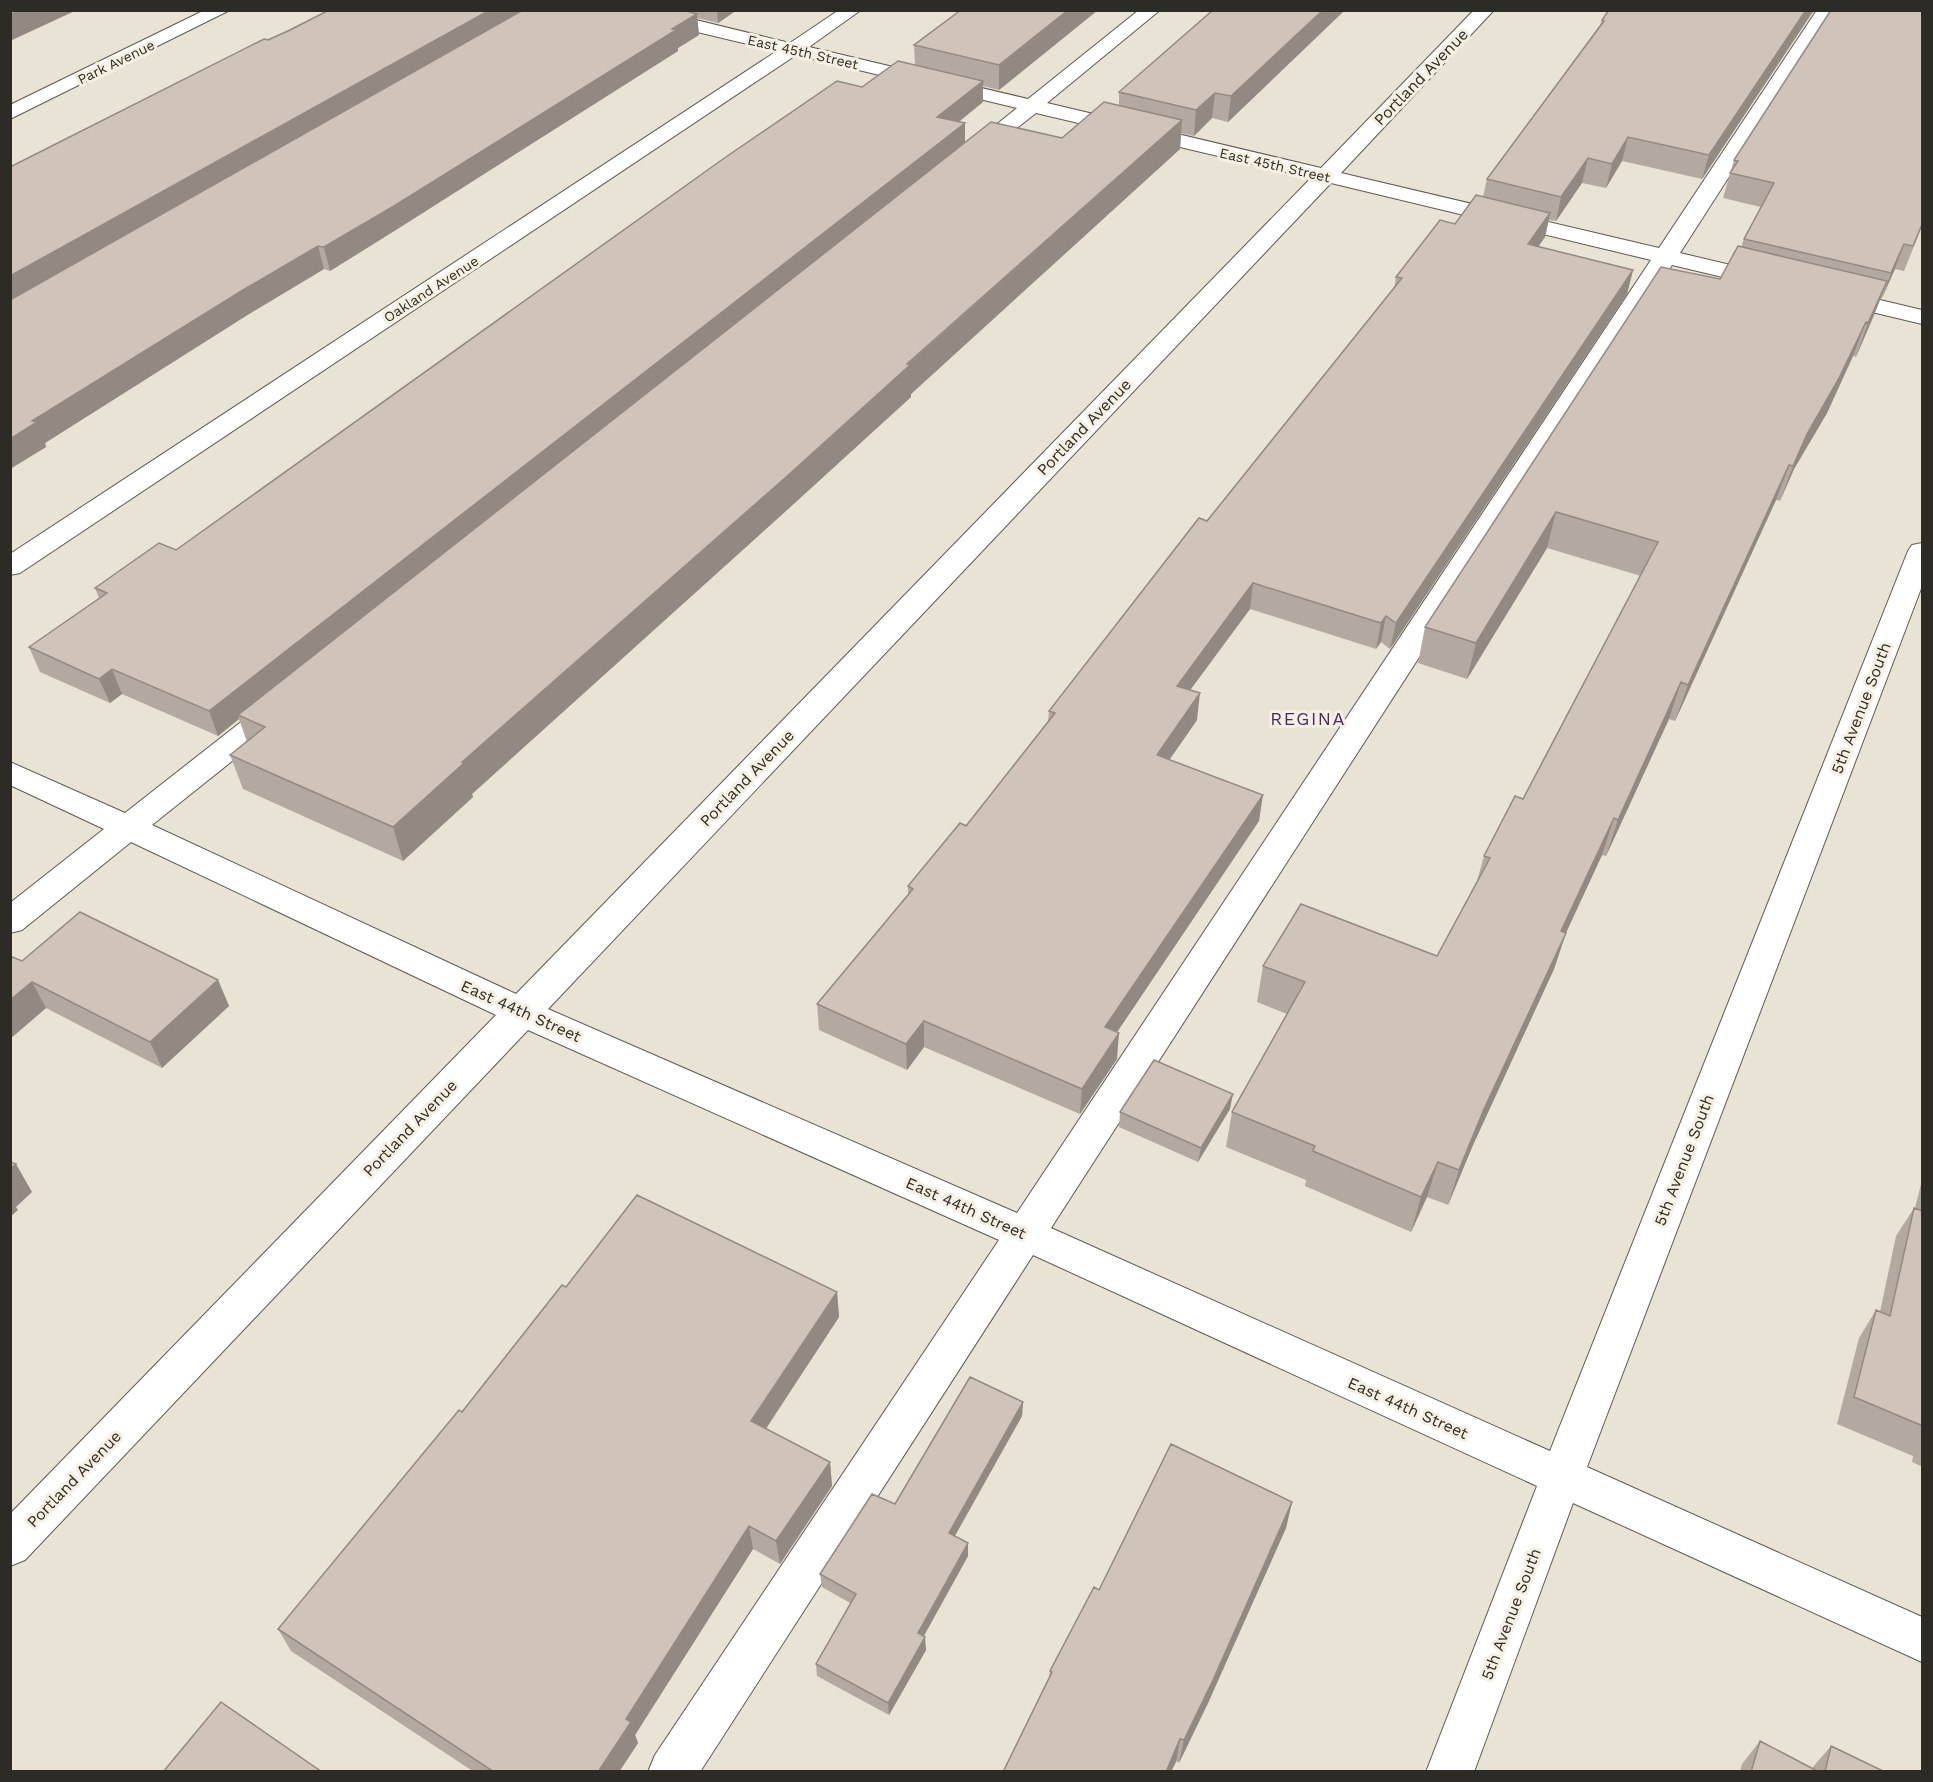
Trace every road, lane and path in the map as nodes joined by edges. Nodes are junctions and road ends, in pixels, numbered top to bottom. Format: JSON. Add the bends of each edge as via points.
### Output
{"nodes":[{"id":1,"x":221,"y":10,"type":"edge"},
{"id":2,"x":629,"y":10,"type":"edge"},
{"id":3,"x":852,"y":10,"type":"edge"},
{"id":4,"x":1151,"y":10,"type":"edge"},
{"id":5,"x":1485,"y":10,"type":"edge"},
{"id":6,"x":1827,"y":10,"type":"edge"},
{"id":7,"x":792,"y":50,"type":"junction"},
{"id":8,"x":1032,"y":107,"type":"junction"},
{"id":9,"x":10,"y":113,"type":"edge"},
{"id":10,"x":952,"y":171,"type":"edge"},
{"id":11,"x":1324,"y":177,"type":"junction"},
{"id":12,"x":1663,"y":257,"type":"junction"},
{"id":13,"x":1787,"y":286,"type":"edge"},
{"id":14,"x":1810,"y":291,"type":"edge"},
{"id":15,"x":1923,"y":317,"type":"edge"},
{"id":16,"x":1923,"y":550,"type":"edge"},
{"id":17,"x":10,"y":567,"type":"edge"},
{"id":18,"x":300,"y":690,"type":"edge"},
{"id":19,"x":10,"y":772,"type":"edge"},
{"id":20,"x":128,"y":828,"type":"junction"},
{"id":21,"x":10,"y":921,"type":"edge"},
{"id":22,"x":522,"y":1012,"type":"junction"},
{"id":23,"x":1025,"y":1234,"type":"junction"},
{"id":24,"x":1563,"y":1478,"type":"junction"},
{"id":25,"x":10,"y":1545,"type":"edge"},
{"id":26,"x":1923,"y":1641,"type":"edge"},
{"id":27,"x":672,"y":1772,"type":"edge"},
{"id":28,"x":1450,"y":1772,"type":"edge"}],
"edges":[{"from":1,"to":9,"type":"street","name":"Park Avenue"},
{"from":2,"to":7,"type":"street","name":"East 45th Street"},
{"from":3,"to":7,"type":"street","name":"Oakland Avenue"},
{"from":4,"to":8,"type":"street"},
{"from":5,"to":11,"type":"street","name":"Portland Avenue"},
{"from":6,"to":12,"type":"street"},
{"from":7,"to":8,"type":"street","name":"East 45th Street"},
{"from":7,"to":17,"type":"street","name":"Oakland Avenue"},
{"from":8,"to":10,"type":"street"},
{"from":8,"to":11,"type":"street","name":"East 45th Street"},
{"from":11,"to":12,"type":"street","name":"East 45th Street"},
{"from":11,"to":22,"type":"street","name":"Portland Avenue"},
{"from":12,"to":13,"type":"street","name":"East 45th Street"},
{"from":12,"to":23,"type":"street"},
{"from":14,"to":15,"type":"street"},
{"from":16,"to":24,"type":"street","name":"5th Avenue South"},
{"from":18,"to":20,"type":"street"},
{"from":19,"to":20,"type":"street","name":"East 44th Street"},
{"from":20,"to":21,"type":"street"},
{"from":20,"to":22,"type":"street","name":"East 44th Street"},
{"from":22,"to":23,"type":"street","name":"East 44th Street"},
{"from":22,"to":25,"type":"street","name":"Portland Avenue"},
{"from":23,"to":24,"type":"street","name":"East 44th Street"},
{"from":23,"to":27,"type":"street"},
{"from":24,"to":26,"type":"street","name":"East 44th Street"},
{"from":24,"to":28,"type":"street","name":"5th Avenue South"}]}
